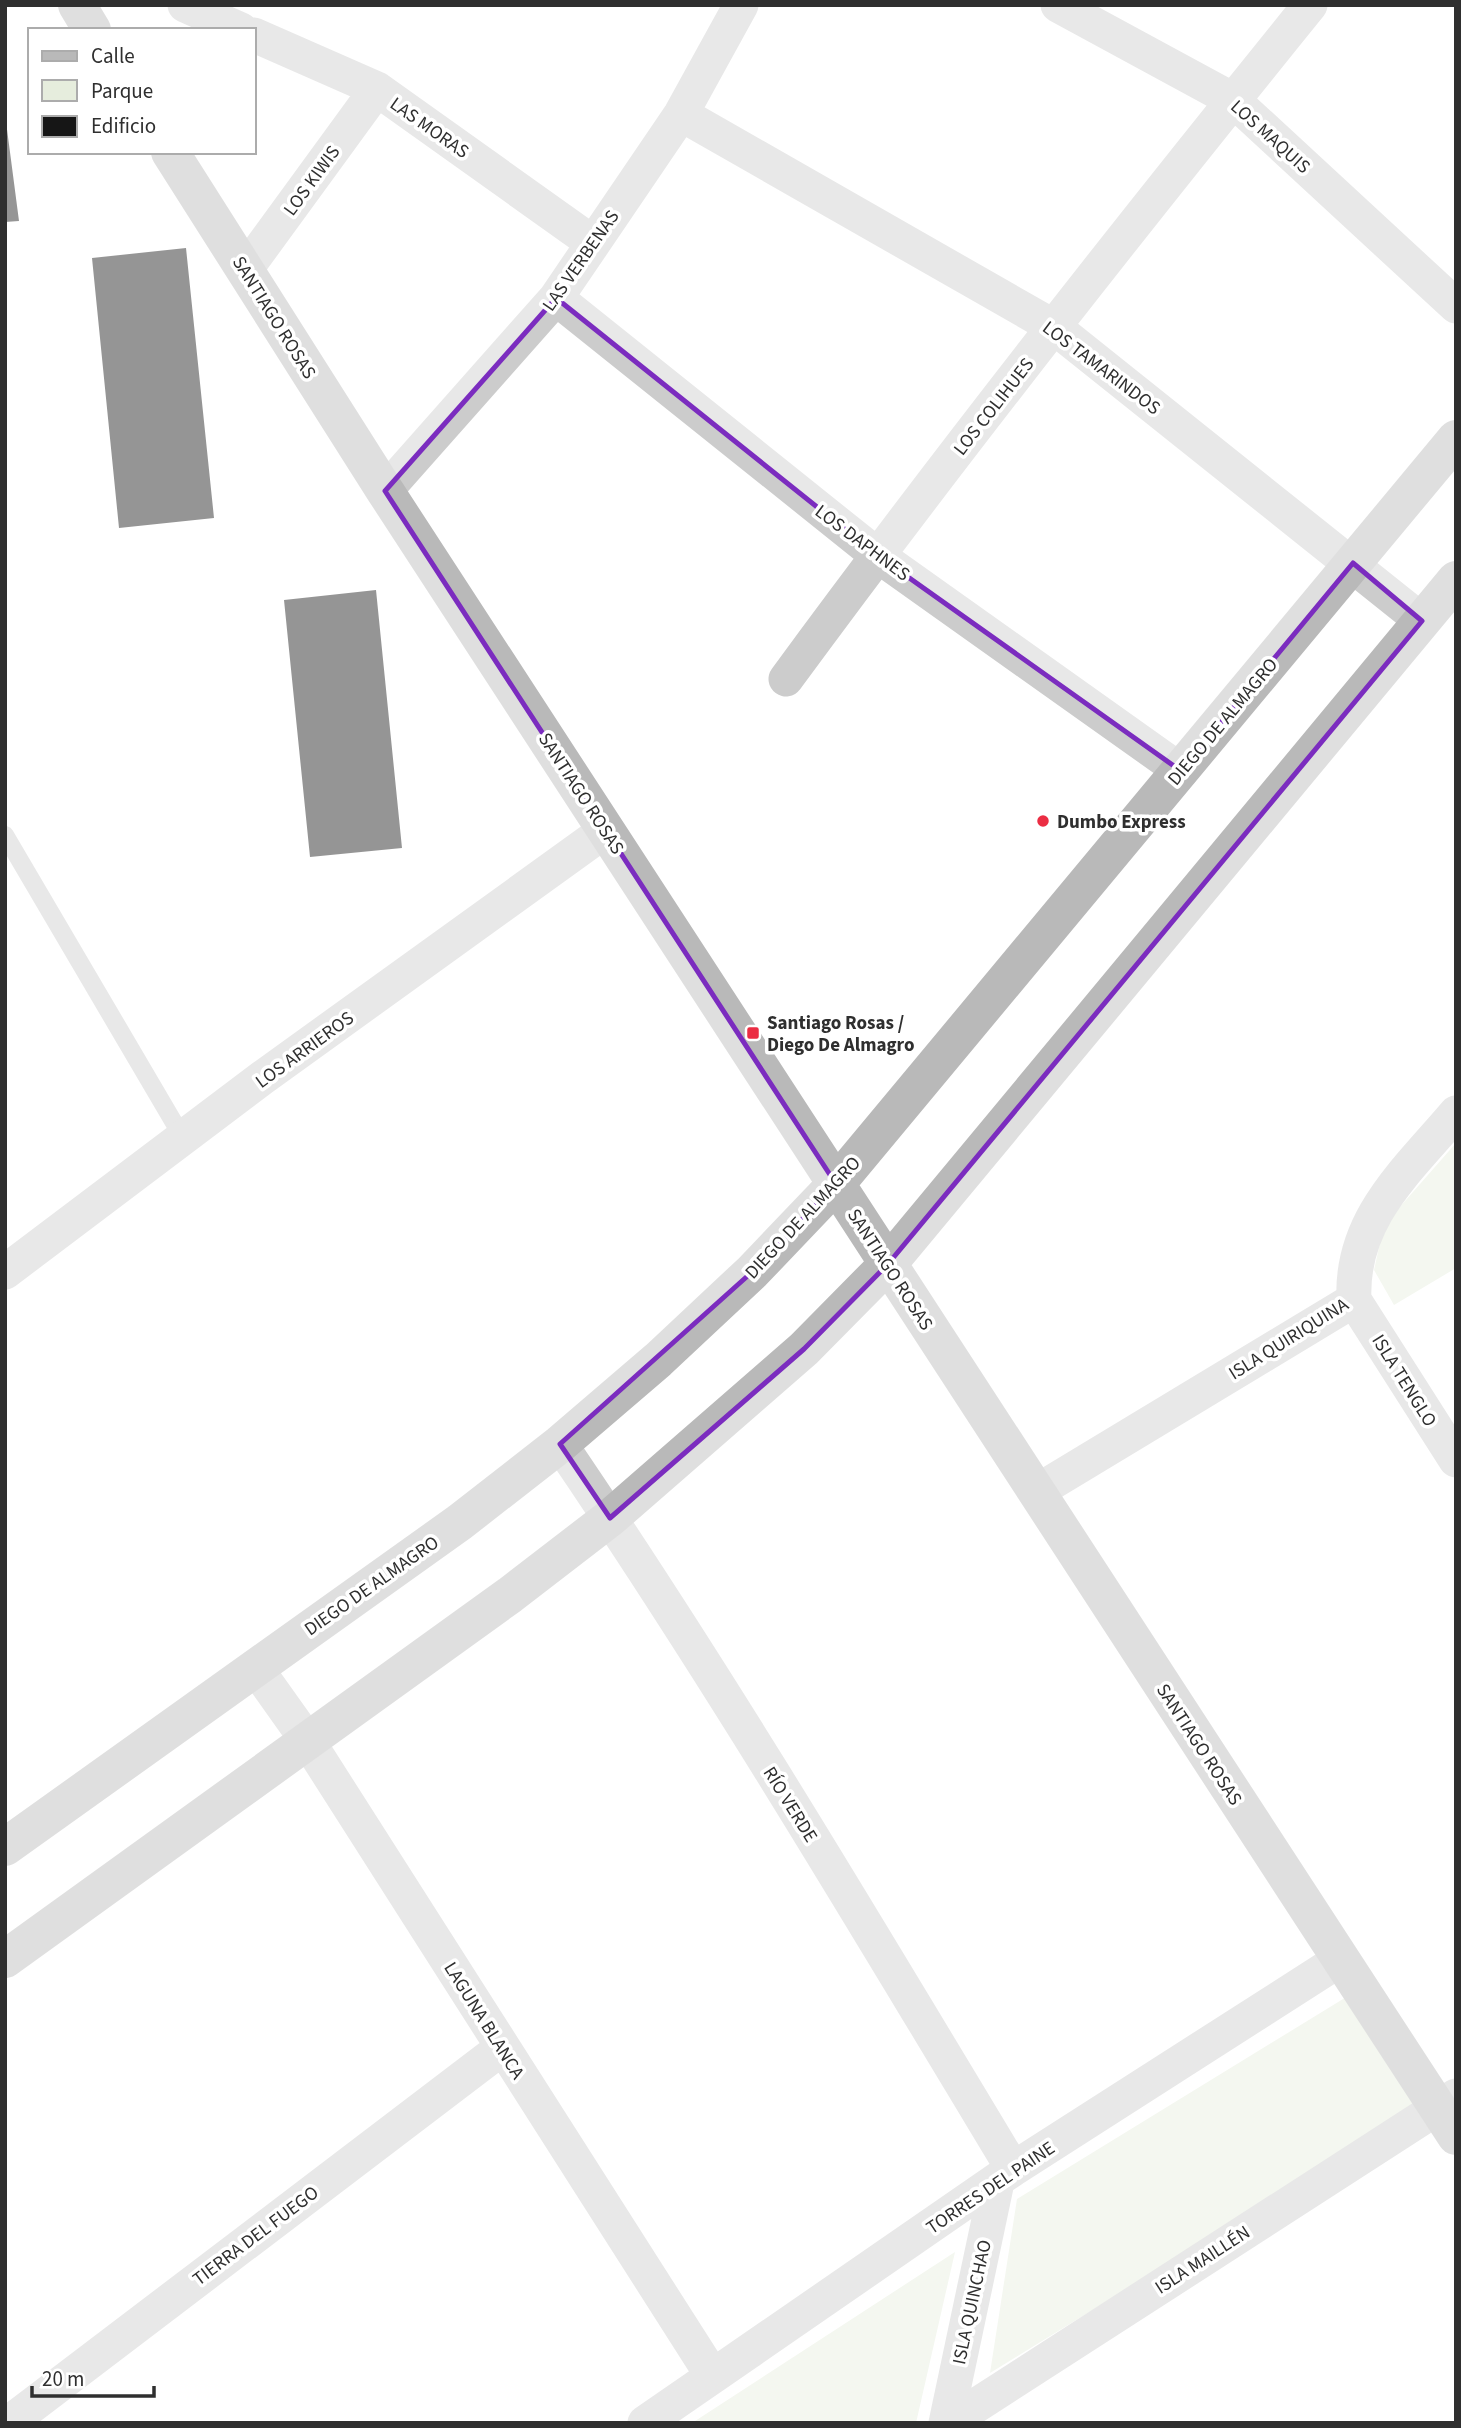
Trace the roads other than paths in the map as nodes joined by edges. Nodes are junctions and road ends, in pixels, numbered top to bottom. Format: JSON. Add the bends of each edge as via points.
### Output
{"nodes":[{"id":1,"x":76,"y":5,"type":"edge"},
{"id":2,"x":185,"y":5,"type":"edge"},
{"id":3,"x":741,"y":5,"type":"edge"},
{"id":4,"x":1058,"y":5,"type":"edge"},
{"id":5,"x":1310,"y":5,"type":"edge"},
{"id":6,"x":91,"y":28,"type":"edge"},
{"id":7,"x":237,"y":28,"type":"edge"},
{"id":8,"x":256,"y":36,"type":"edge"},
{"id":9,"x":377,"y":89,"type":"junction"},
{"id":10,"x":1233,"y":100,"type":"junction"},
{"id":11,"x":681,"y":114,"type":"junction"},
{"id":12,"x":171,"y":154,"type":"edge"},
{"id":13,"x":593,"y":243,"type":"junction"},
{"id":14,"x":245,"y":270,"type":"junction"},
{"id":15,"x":556,"y":298,"type":"junction"},
{"id":16,"x":1456,"y":306,"type":"edge"},
{"id":17,"x":1054,"y":327,"type":"junction"},
{"id":18,"x":1456,"y":439,"type":"edge"},
{"id":19,"x":385,"y":491,"type":"junction"},
{"id":20,"x":877,"y":555,"type":"junction"},
{"id":21,"x":1353,"y":563,"type":"junction"},
{"id":22,"x":1456,"y":580,"type":"edge"},
{"id":23,"x":1422,"y":621,"type":"junction"},
{"id":24,"x":786,"y":679,"type":"dead end"},
{"id":25,"x":1181,"y":771,"type":"junction"},
{"id":26,"x":606,"y":830,"type":"junction"},
{"id":27,"x":5,"y":835,"type":"edge"},
{"id":28,"x":1456,"y":1113,"type":"edge"},
{"id":29,"x":183,"y":1138,"type":"junction"},
{"id":30,"x":836,"y":1184,"type":"junction"},
{"id":31,"x":888,"y":1264,"type":"junction"},
{"id":32,"x":5,"y":1272,"type":"edge"},
{"id":33,"x":1354,"y":1300,"type":"junction"},
{"id":34,"x":559,"y":1444,"type":"junction"},
{"id":35,"x":1456,"y":1460,"type":"edge"},
{"id":36,"x":1036,"y":1492,"type":"junction"},
{"id":37,"x":610,"y":1518,"type":"junction"},
{"id":38,"x":254,"y":1667,"type":"junction"},
{"id":39,"x":307,"y":1740,"type":"junction"},
{"id":40,"x":5,"y":1847,"type":"edge"},
{"id":41,"x":5,"y":1959,"type":"edge"},
{"id":42,"x":1341,"y":1959,"type":"junction"},
{"id":43,"x":502,"y":2048,"type":"junction"},
{"id":44,"x":1450,"y":2113,"type":"edge"},
{"id":45,"x":1005,"y":2176,"type":"junction"},
{"id":46,"x":712,"y":2375,"type":"junction"},
{"id":47,"x":9,"y":2423,"type":"edge"},
{"id":48,"x":645,"y":2423,"type":"edge"},
{"id":49,"x":947,"y":2423,"type":"edge"}],
"edges":[{"from":1,"to":6,"type":"main road"},
{"from":2,"to":7,"type":"street"},
{"from":3,"to":11,"type":"street","name":"LAS VERBENAS"},
{"from":4,"to":10,"type":"street","name":"LOS MAQUIS"},
{"from":5,"to":10,"type":"street","name":"LOS COLIHUES"},
{"from":8,"to":9,"type":"street","name":"LAS MORAS"},
{"from":9,"to":13,"type":"street","name":"LAS MORAS"},
{"from":9,"to":14,"type":"street","name":"LOS KIWIS"},
{"from":10,"to":16,"type":"street","name":"LOS MAQUIS"},
{"from":10,"to":17,"type":"street","name":"LOS COLIHUES"},
{"from":11,"to":13,"type":"street","name":"LAS VERBENAS"},
{"from":11,"to":17,"type":"street","name":"LOS TAMARINDOS"},
{"from":12,"to":14,"type":"main road","name":"SANTIAGO ROSAS"},
{"from":13,"to":15,"type":"street","name":"LAS VERBENAS"},
{"from":14,"to":19,"type":"main road","name":"SANTIAGO ROSAS"},
{"from":15,"to":19,"type":"street","name":"LAS VERBENAS"},
{"from":15,"to":20,"type":"street","name":"LOS DAPHNES"},
{"from":17,"to":20,"type":"street","name":"LOS COLIHUES"},
{"from":17,"to":21,"type":"street","name":"LOS TAMARINDOS"},
{"from":18,"to":21,"type":"main road","name":"DIEGO DE ALMAGRO"},
{"from":19,"to":26,"type":"main road","name":"SANTIAGO ROSAS"},
{"from":20,"to":24,"type":"street","name":"LOS COLIHUES"},
{"from":20,"to":25,"type":"street","name":"LOS DAPHNES"},
{"from":21,"to":23,"type":"street","name":"LOS TAMARINDOS"},
{"from":21,"to":25,"type":"main road","name":"DIEGO DE ALMAGRO"},
{"from":22,"to":23,"type":"main road"},
{"from":23,"to":31,"type":"main road"},
{"from":25,"to":30,"type":"main road","name":"DIEGO DE ALMAGRO"},
{"from":26,"to":29,"type":"street","name":"LOS ARRIEROS"},
{"from":26,"to":30,"type":"main road","name":"SANTIAGO ROSAS"},
{"from":27,"to":29,"type":"lane"},
{"from":28,"to":33,"type":"street","name":"ISLA QUIRIQUINA","via":[[1377,1208],[1356,1254]]},
{"from":29,"to":32,"type":"street","name":"LOS ARRIEROS"},
{"from":30,"to":31,"type":"main road","name":"SANTIAGO ROSAS"},
{"from":30,"to":34,"type":"main road","name":"DIEGO DE ALMAGRO","via":[[752,1272]]},
{"from":31,"to":36,"type":"main road","name":"SANTIAGO ROSAS"},
{"from":31,"to":37,"type":"main road","via":[[794,1357]]},
{"from":33,"to":35,"type":"street","name":"ISLA TENGLO"},
{"from":33,"to":36,"type":"street","name":"ISLA QUIRIQUINA"},
{"from":34,"to":37,"type":"street","name":"RÍO VERDE"},
{"from":34,"to":38,"type":"main road","name":"DIEGO DE ALMAGRO","via":[[460,1521]]},
{"from":36,"to":42,"type":"main road","name":"SANTIAGO ROSAS"},
{"from":37,"to":39,"type":"main road"},
{"from":37,"to":45,"type":"street","name":"RÍO VERDE","via":[[840,1881]]},
{"from":38,"to":39,"type":"street","name":"LAGUNA BLANCA"},
{"from":38,"to":40,"type":"main road","name":"DIEGO DE ALMAGRO"},
{"from":39,"to":41,"type":"main road"},
{"from":39,"to":43,"type":"street","name":"LAGUNA BLANCA"},
{"from":42,"to":44,"type":"main road","name":"SANTIAGO ROSAS"},
{"from":42,"to":45,"type":"street","name":"TORRES DEL PAINE"},
{"from":43,"to":46,"type":"street","name":"LAGUNA BLANCA"},
{"from":43,"to":47,"type":"street","name":"TIERRA DEL FUEGO"},
{"from":44,"to":49,"type":"street","name":"ISLA MAILLÉN"},
{"from":45,"to":46,"type":"street","name":"TORRES DEL PAINE"},
{"from":45,"to":49,"type":"street","name":"ISLA QUINCHAO"},
{"from":46,"to":48,"type":"street","name":"TORRES DEL PAINE"}]}
